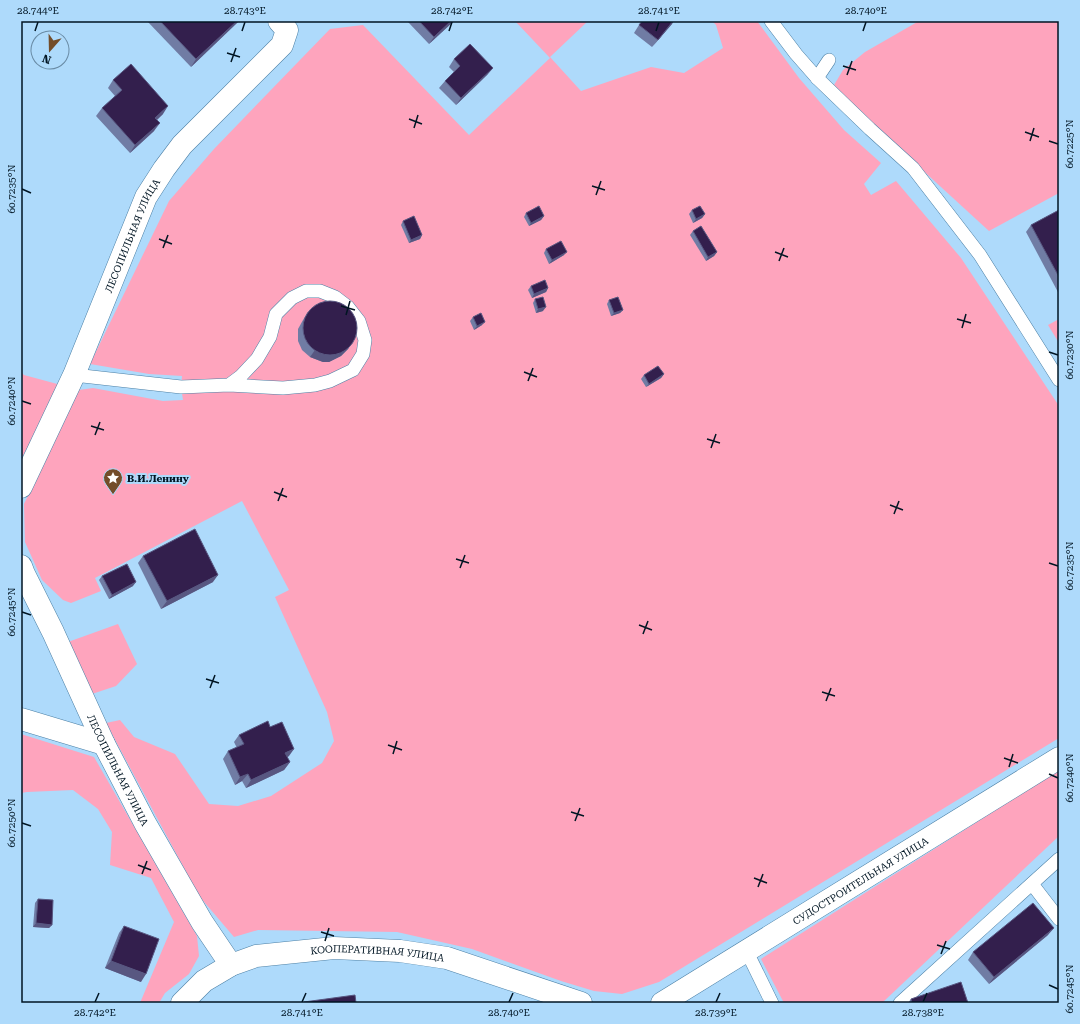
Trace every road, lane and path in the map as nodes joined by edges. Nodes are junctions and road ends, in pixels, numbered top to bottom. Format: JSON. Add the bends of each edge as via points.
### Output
{"nodes":[{"id":1,"x":771,"y":21,"type":"edge"},
{"id":2,"x":288,"y":24,"type":"edge"},
{"id":3,"x":829,"y":60,"type":"dead end"},
{"id":4,"x":817,"y":78,"type":"junction"},
{"id":5,"x":74,"y":375,"type":"junction"},
{"id":6,"x":1059,"y":380,"type":"edge"},
{"id":7,"x":229,"y":385,"type":"junction"},
{"id":8,"x":21,"y":487,"type":"edge"},
{"id":9,"x":21,"y":566,"type":"edge"},
{"id":10,"x":21,"y":718,"type":"edge"},
{"id":11,"x":104,"y":744,"type":"junction"},
{"id":12,"x":1059,"y":758,"type":"edge"},
{"id":13,"x":1059,"y":859,"type":"edge"},
{"id":14,"x":1032,"y":884,"type":"junction"},
{"id":15,"x":1059,"y":919,"type":"edge"},
{"id":16,"x":746,"y":950,"type":"junction"},
{"id":17,"x":231,"y":965,"type":"junction"},
{"id":18,"x":182,"y":1003,"type":"edge"},
{"id":19,"x":581,"y":1003,"type":"edge"},
{"id":20,"x":663,"y":1003,"type":"edge"},
{"id":21,"x":772,"y":1003,"type":"edge"},
{"id":22,"x":900,"y":1003,"type":"edge"}],
"edges":[{"from":1,"to":4,"type":"lane"},
{"from":2,"to":5,"type":"street","name":"ЛЕСОПИЛЬНАЯ УЛИЦА","via":[[282,44],[182,145],[146,197]]},
{"from":3,"to":4,"type":"lane"},
{"from":4,"to":6,"type":"lane","via":[[913,168],[980,255]]},
{"from":5,"to":7,"type":"lane","via":[[181,387]]},
{"from":5,"to":8,"type":"street","name":"ЛЕСОПИЛЬНАЯ УЛИЦА"},
{"from":7,"to":7,"type":"lane","via":[[257,359],[270,336],[276,314],[292,298],[306,291],[320,290],[335,297],[348,307],[358,321],[365,340],[363,354],[354,370],[315,385],[283,388]]},
{"from":9,"to":11,"type":"street","name":"ЛЕСОПИЛЬНАЯ УЛИЦА"},
{"from":10,"to":11,"type":"street"},
{"from":11,"to":17,"type":"street","name":"ЛЕСОПИЛЬНАЯ УЛИЦА","via":[[145,823],[202,922]]},
{"from":12,"to":16,"type":"street","name":"СУДОСТРОИТЕЛЬНАЯ УЛИЦА"},
{"from":13,"to":14,"type":"lane"},
{"from":14,"to":15,"type":"lane"},
{"from":14,"to":22,"type":"lane"},
{"from":16,"to":20,"type":"street","name":"СУДОСТРОИТЕЛЬНАЯ УЛИЦА"},
{"from":16,"to":21,"type":"lane"},
{"from":17,"to":18,"type":"street","name":"КООПЕРАТИВНАЯ УЛИЦА","via":[[204,981]]},
{"from":17,"to":19,"type":"street","name":"КООПЕРАТИВНАЯ УЛИЦА","via":[[256,956],[334,948],[400,951],[447,958]]}]}
